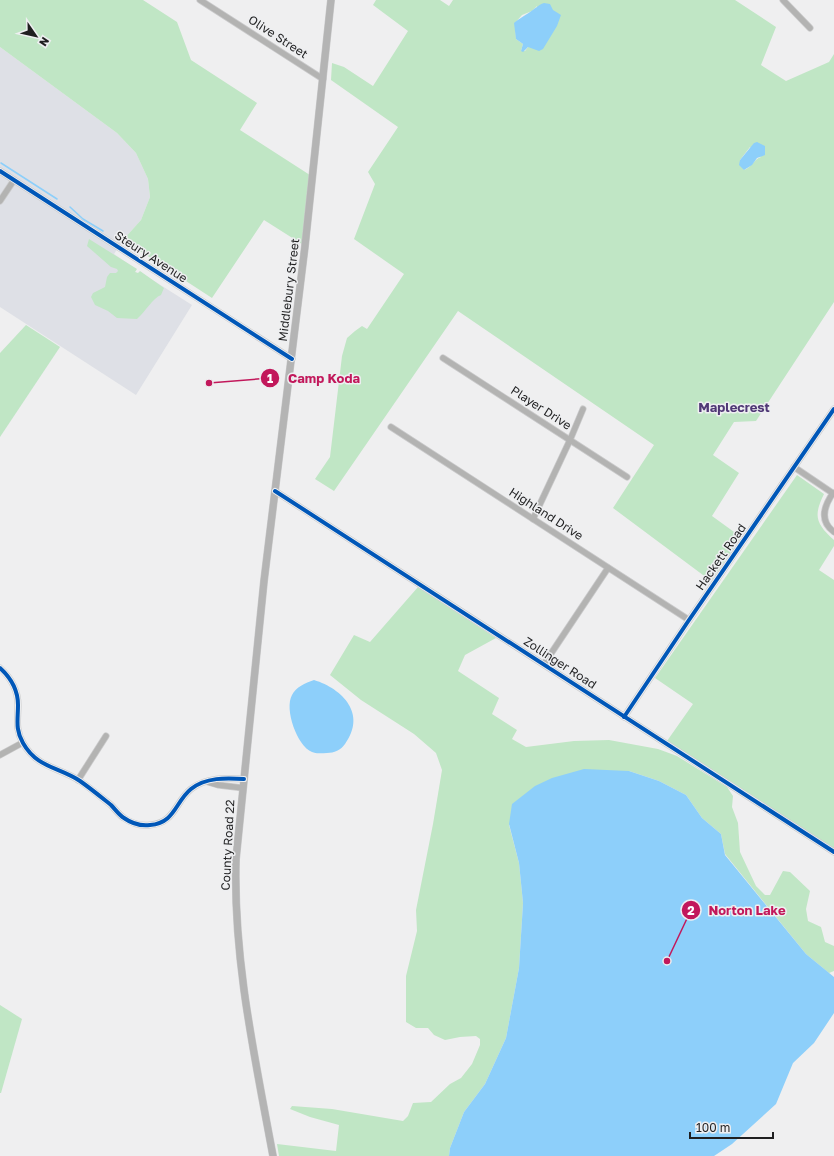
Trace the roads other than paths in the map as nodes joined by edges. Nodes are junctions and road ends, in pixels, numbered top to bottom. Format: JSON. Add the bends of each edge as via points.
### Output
{"nodes":[{"id":1,"x":200,"y":0,"type":"edge"},
{"id":2,"x":331,"y":0,"type":"edge"},
{"id":3,"x":783,"y":0,"type":"edge"},
{"id":4,"x":810,"y":28,"type":"dead end"},
{"id":5,"x":323,"y":79,"type":"junction"},
{"id":6,"x":0,"y":171,"type":"edge"},
{"id":7,"x":14,"y":180,"type":"junction"},
{"id":8,"x":0,"y":201,"type":"edge"},
{"id":9,"x":443,"y":358,"type":"dead end"},
{"id":10,"x":292,"y":359,"type":"junction"},
{"id":11,"x":834,"y":408,"type":"edge"},
{"id":12,"x":583,"y":409,"type":"dead end"},
{"id":13,"x":391,"y":427,"type":"dead end"},
{"id":14,"x":570,"y":440,"type":"junction"},
{"id":15,"x":794,"y":467,"type":"junction"},
{"id":16,"x":627,"y":477,"type":"dead end"},
{"id":17,"x":275,"y":491,"type":"junction"},
{"id":18,"x":834,"y":493,"type":"edge"},
{"id":19,"x":533,"y":519,"type":"junction"},
{"id":20,"x":834,"y":532,"type":"edge"},
{"id":21,"x":608,"y":568,"type":"junction"},
{"id":22,"x":264,"y":581,"type":"joint"},
{"id":23,"x":689,"y":620,"type":"junction"},
{"id":24,"x":544,"y":664,"type":"junction"},
{"id":25,"x":0,"y":668,"type":"edge"},
{"id":26,"x":624,"y":717,"type":"junction"},
{"id":27,"x":106,"y":736,"type":"dead end"},
{"id":28,"x":22,"y":743,"type":"junction"},
{"id":29,"x":0,"y":755,"type":"edge"},
{"id":30,"x":244,"y":779,"type":"junction"},
{"id":31,"x":78,"y":780,"type":"junction"},
{"id":32,"x":208,"y":782,"type":"junction"},
{"id":33,"x":243,"y":788,"type":"junction"},
{"id":34,"x":834,"y":852,"type":"edge"},
{"id":35,"x":273,"y":1156,"type":"edge"}],
"edges":[{"from":1,"to":5,"type":"street","name":"Olive Street"},
{"from":2,"to":5,"type":"main road","name":"Middlebury Street"},
{"from":3,"to":4,"type":"street"},
{"from":5,"to":10,"type":"main road","name":"Middlebury Street"},
{"from":6,"to":7,"type":"street","name":"Steury Avenue"},
{"from":7,"to":8,"type":"street"},
{"from":7,"to":10,"type":"street","name":"Steury Avenue"},
{"from":9,"to":14,"type":"street","name":"Player Drive"},
{"from":10,"to":17,"type":"main road","name":"Middlebury Street"},
{"from":11,"to":15,"type":"street","name":"Hackett Road"},
{"from":12,"to":14,"type":"street"},
{"from":13,"to":19,"type":"street","name":"Highland Drive"},
{"from":14,"to":16,"type":"street","name":"Player Drive"},
{"from":14,"to":19,"type":"street"},
{"from":15,"to":18,"type":"street"},
{"from":15,"to":23,"type":"street","name":"Hackett Road"},
{"from":17,"to":22,"type":"main road","name":"Middlebury Street"},
{"from":17,"to":24,"type":"street","name":"Zollinger Road"},
{"from":18,"to":20,"type":"street","via":[[827,502],[824,512],[828,526]]},
{"from":19,"to":21,"type":"street","name":"Highland Drive"},
{"from":21,"to":23,"type":"street","name":"Highland Drive"},
{"from":21,"to":24,"type":"street"},
{"from":22,"to":30,"type":"main road","name":"County Road 22"},
{"from":23,"to":26,"type":"street","name":"Hackett Road"},
{"from":24,"to":26,"type":"street","name":"Zollinger Road"},
{"from":25,"to":28,"type":"street","via":[[11,680],[14,688],[18,705],[17,730]]},
{"from":26,"to":34,"type":"street","name":"Zollinger Road"},
{"from":27,"to":31,"type":"street"},
{"from":28,"to":29,"type":"street"},
{"from":28,"to":31,"type":"street","via":[[36,760]]},
{"from":30,"to":32,"type":"street","via":[[218,778]]},
{"from":30,"to":33,"type":"main road","name":"County Road 22"},
{"from":31,"to":32,"type":"street","via":[[124,818],[143,825],[156,824],[169,818],[192,788]]},
{"from":32,"to":33,"type":"street"},
{"from":33,"to":35,"type":"main road","name":"County Road 22","via":[[236,879],[241,953],[254,1049]]}]}
